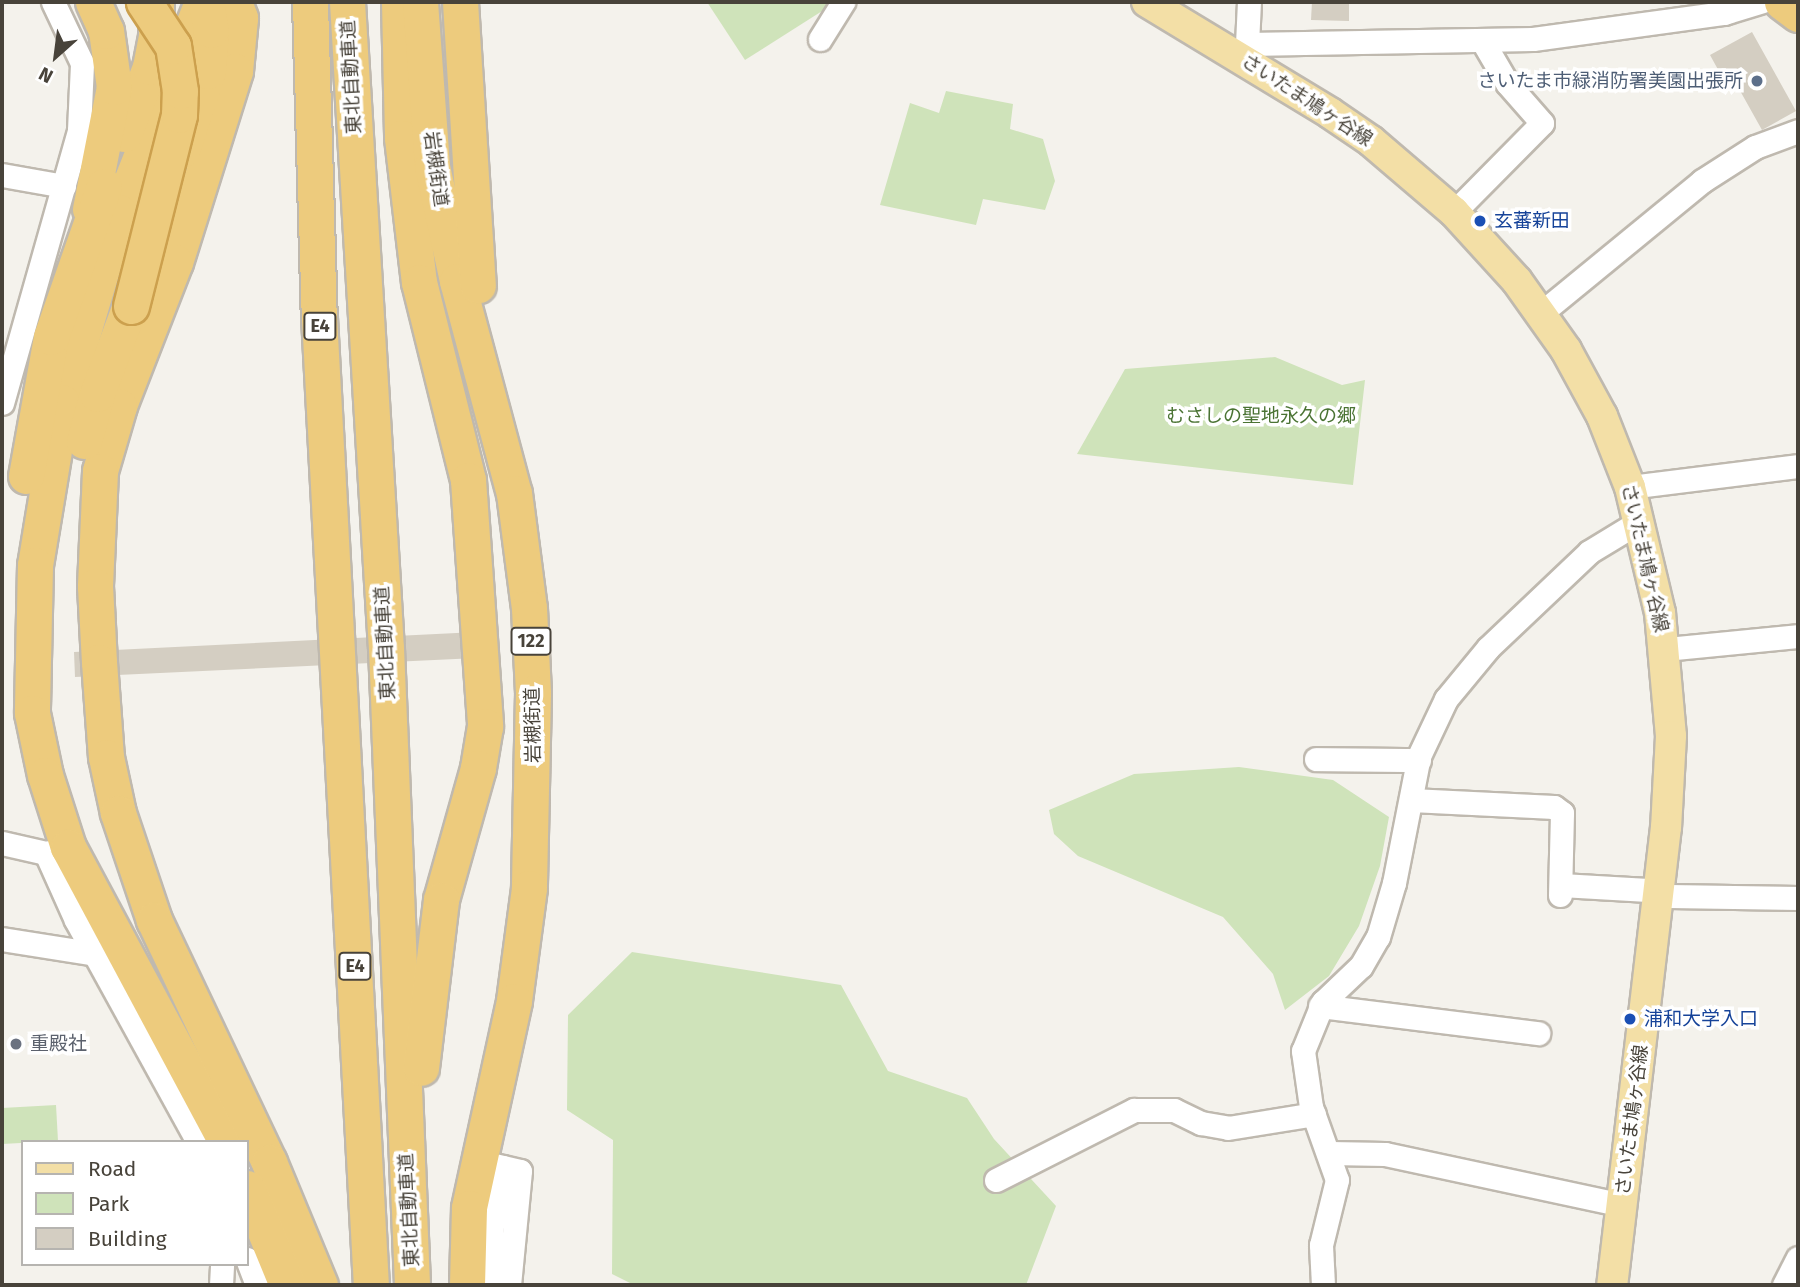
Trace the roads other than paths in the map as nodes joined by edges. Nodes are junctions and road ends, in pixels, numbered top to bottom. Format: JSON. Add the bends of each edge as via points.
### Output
{"nodes":[{"id":1,"x":53,"y":2,"type":"edge"},
{"id":2,"x":93,"y":2,"type":"edge"},
{"id":3,"x":144,"y":2,"type":"edge"},
{"id":4,"x":156,"y":2,"type":"edge"},
{"id":5,"x":203,"y":2,"type":"edge"},
{"id":6,"x":234,"y":2,"type":"edge"},
{"id":7,"x":310,"y":2,"type":"edge"},
{"id":8,"x":347,"y":2,"type":"edge"},
{"id":9,"x":399,"y":2,"type":"edge"},
{"id":10,"x":420,"y":2,"type":"edge"},
{"id":11,"x":460,"y":2,"type":"edge"},
{"id":12,"x":843,"y":2,"type":"edge"},
{"id":13,"x":1147,"y":2,"type":"edge"},
{"id":14,"x":1249,"y":2,"type":"edge"},
{"id":15,"x":1761,"y":2,"type":"edge"},
{"id":16,"x":1782,"y":2,"type":"edge"},
{"id":17,"x":1798,"y":14,"type":"edge"},
{"id":18,"x":820,"y":39,"type":"dead end"},
{"id":19,"x":1482,"y":42,"type":"junction"},
{"id":20,"x":1243,"y":50,"type":"junction"},
{"id":21,"x":1798,"y":131,"type":"edge"},
{"id":22,"x":2,"y":175,"type":"edge"},
{"id":23,"x":64,"y":186,"type":"junction"},
{"id":24,"x":1454,"y":212,"type":"junction"},
{"id":25,"x":79,"y":253,"type":"junction"},
{"id":26,"x":131,"y":306,"type":"junction"},
{"id":27,"x":1541,"y":313,"type":"junction"},
{"id":28,"x":2,"y":403,"type":"edge"},
{"id":29,"x":1798,"y":466,"type":"edge"},
{"id":30,"x":1630,"y":487,"type":"junction"},
{"id":31,"x":514,"y":493,"type":"junction"},
{"id":32,"x":1640,"y":520,"type":"junction"},
{"id":33,"x":95,"y":586,"type":"junction"},
{"id":34,"x":1798,"y":636,"type":"edge"},
{"id":35,"x":1666,"y":649,"type":"junction"},
{"id":36,"x":32,"y":713,"type":"junction"},
{"id":37,"x":1316,"y":759,"type":"dead end"},
{"id":38,"x":1419,"y":760,"type":"junction"},
{"id":39,"x":1411,"y":800,"type":"junction"},
{"id":40,"x":2,"y":843,"type":"edge"},
{"id":41,"x":57,"y":850,"type":"junction"},
{"id":42,"x":1658,"y":895,"type":"junction"},
{"id":43,"x":1798,"y":898,"type":"edge"},
{"id":44,"x":2,"y":939,"type":"edge"},
{"id":45,"x":97,"y":954,"type":"junction"},
{"id":46,"x":1320,"y":1006,"type":"junction"},
{"id":47,"x":1538,"y":1033,"type":"dead end"},
{"id":48,"x":1314,"y":1114,"type":"junction"},
{"id":49,"x":197,"y":1140,"type":"edge"},
{"id":50,"x":225,"y":1140,"type":"edge"},
{"id":51,"x":1330,"y":1153,"type":"junction"},
{"id":52,"x":490,"y":1164,"type":"junction"},
{"id":53,"x":996,"y":1180,"type":"dead end"},
{"id":54,"x":248,"y":1190,"type":"edge"},
{"id":55,"x":1622,"y":1205,"type":"junction"},
{"id":56,"x":409,"y":1211,"type":"junction"},
{"id":57,"x":1798,"y":1258,"type":"edge"},
{"id":58,"x":248,"y":1262,"type":"edge"},
{"id":59,"x":222,"y":1266,"type":"edge"},
{"id":60,"x":238,"y":1266,"type":"edge"},
{"id":61,"x":221,"y":1285,"type":"edge"},
{"id":62,"x":244,"y":1285,"type":"edge"},
{"id":63,"x":257,"y":1285,"type":"edge"},
{"id":64,"x":287,"y":1285,"type":"edge"},
{"id":65,"x":320,"y":1285,"type":"edge"},
{"id":66,"x":371,"y":1285,"type":"edge"},
{"id":67,"x":412,"y":1285,"type":"edge"},
{"id":68,"x":467,"y":1285,"type":"edge"},
{"id":69,"x":492,"y":1285,"type":"edge"},
{"id":70,"x":509,"y":1285,"type":"edge"},
{"id":71,"x":1322,"y":1285,"type":"edge"},
{"id":72,"x":1612,"y":1285,"type":"edge"},
{"id":73,"x":1784,"y":1285,"type":"edge"}],
"edges":[{"from":1,"to":23,"type":"street","via":[[82,63],[79,130]]},
{"from":2,"to":25,"type":"highway","via":[[107,31],[114,87],[103,160]]},
{"from":3,"to":26,"type":"highway","bridge":true,"via":[[173,46],[179,115]]},
{"from":4,"to":25,"type":"highway","via":[[150,67]]},
{"from":5,"to":26,"type":"highway","bridge":true,"via":[[211,30],[208,71]]},
{"from":5,"to":36,"type":"highway","via":[[115,225],[62,402],[35,565]]},
{"from":6,"to":33,"type":"highway","via":[[240,18],[235,71],[175,262],[118,406],[100,471]]},
{"from":7,"to":66,"type":"highway","name":"東北自動車道","number":"E4","via":[[319,317]]},
{"from":8,"to":56,"type":"highway","name":"東北自動車道","number":"E4","via":[[386,648]]},
{"from":9,"to":56,"type":"highway","via":[[402,138],[419,282],[468,480],[485,726],[432,949]]},
{"from":10,"to":31,"type":"highway","name":"岩槻街道","number":"122","via":[[432,166],[457,281]]},
{"from":11,"to":31,"type":"highway","via":[[473,245],[481,308],[501,390]]},
{"from":12,"to":18,"type":"street"},
{"from":13,"to":20,"type":"main road","name":"さいたま鳩ヶ谷線"},
{"from":14,"to":20,"type":"street"},
{"from":15,"to":19,"type":"street","via":[[1724,13]]},
{"from":16,"to":17,"type":"highway"},
{"from":19,"to":20,"type":"street"},
{"from":19,"to":24,"type":"street","via":[[1492,62],[1542,122]]},
{"from":20,"to":24,"type":"main road","name":"さいたま鳩ヶ谷線","via":[[1371,141]]},
{"from":21,"to":27,"type":"street","via":[[1755,147],[1702,181]]},
{"from":22,"to":23,"type":"street"},
{"from":23,"to":28,"type":"street"},
{"from":24,"to":27,"type":"main road","name":"さいたま鳩ヶ谷線"},
{"from":25,"to":36,"type":"highway","via":[[51,337],[28,450],[20,602],[23,664]]},
{"from":26,"to":33,"type":"highway","via":[[91,414],[78,481],[78,508]]},
{"from":27,"to":30,"type":"main road","name":"さいたま鳩ヶ谷線","via":[[1585,381]]},
{"from":29,"to":30,"type":"street"},
{"from":30,"to":32,"type":"main road","name":"さいたま鳩ヶ谷線"},
{"from":31,"to":52,"type":"highway","name":"岩槻街道","number":"122","via":[[529,608],[534,800],[519,970]]},
{"from":32,"to":35,"type":"main road","name":"さいたま鳩ヶ谷線"},
{"from":32,"to":38,"type":"street","via":[[1590,552],[1488,648],[1446,699]]},
{"from":33,"to":65,"type":"highway","via":[[106,757],[118,813],[154,920],[269,1162]]},
{"from":34,"to":35,"type":"street"},
{"from":35,"to":42,"type":"main road","name":"さいたま鳩ヶ谷線","via":[[1671,736]]},
{"from":36,"to":41,"type":"highway"},
{"from":37,"to":38,"type":"street"},
{"from":38,"to":39,"type":"street"},
{"from":39,"to":42,"type":"street","via":[[1554,807],[1562,813],[1560,890],[1648,890]]},
{"from":39,"to":46,"type":"street","via":[[1378,937],[1361,966]]},
{"from":40,"to":41,"type":"street"},
{"from":41,"to":45,"type":"street"},
{"from":41,"to":50,"type":"highway"},
{"from":42,"to":43,"type":"street"},
{"from":42,"to":55,"type":"main road","name":"さいたま鳩ヶ谷線"},
{"from":44,"to":45,"type":"street"},
{"from":45,"to":49,"type":"street"},
{"from":46,"to":47,"type":"street"},
{"from":46,"to":48,"type":"street","via":[[1303,1051]]},
{"from":48,"to":51,"type":"street"},
{"from":48,"to":53,"type":"street","via":[[1228,1128],[1201,1123],[1174,1110],[1134,1110]]},
{"from":51,"to":55,"type":"street","via":[[1385,1154]]},
{"from":51,"to":71,"type":"street","via":[[1337,1180],[1321,1244]]},
{"from":52,"to":68,"type":"highway","name":"岩槻街道","number":"122","via":[[469,1208]]},
{"from":52,"to":69,"type":"street"},
{"from":52,"to":70,"type":"street","via":[[520,1171]]},
{"from":54,"to":64,"type":"highway"},
{"from":55,"to":72,"type":"main road","name":"さいたま鳩ヶ谷線"},
{"from":56,"to":67,"type":"highway","name":"東北自動車道","number":"E4"},
{"from":57,"to":73,"type":"street"},
{"from":58,"to":63,"type":"street"},
{"from":59,"to":61,"type":"street"},
{"from":60,"to":62,"type":"street"}]}
